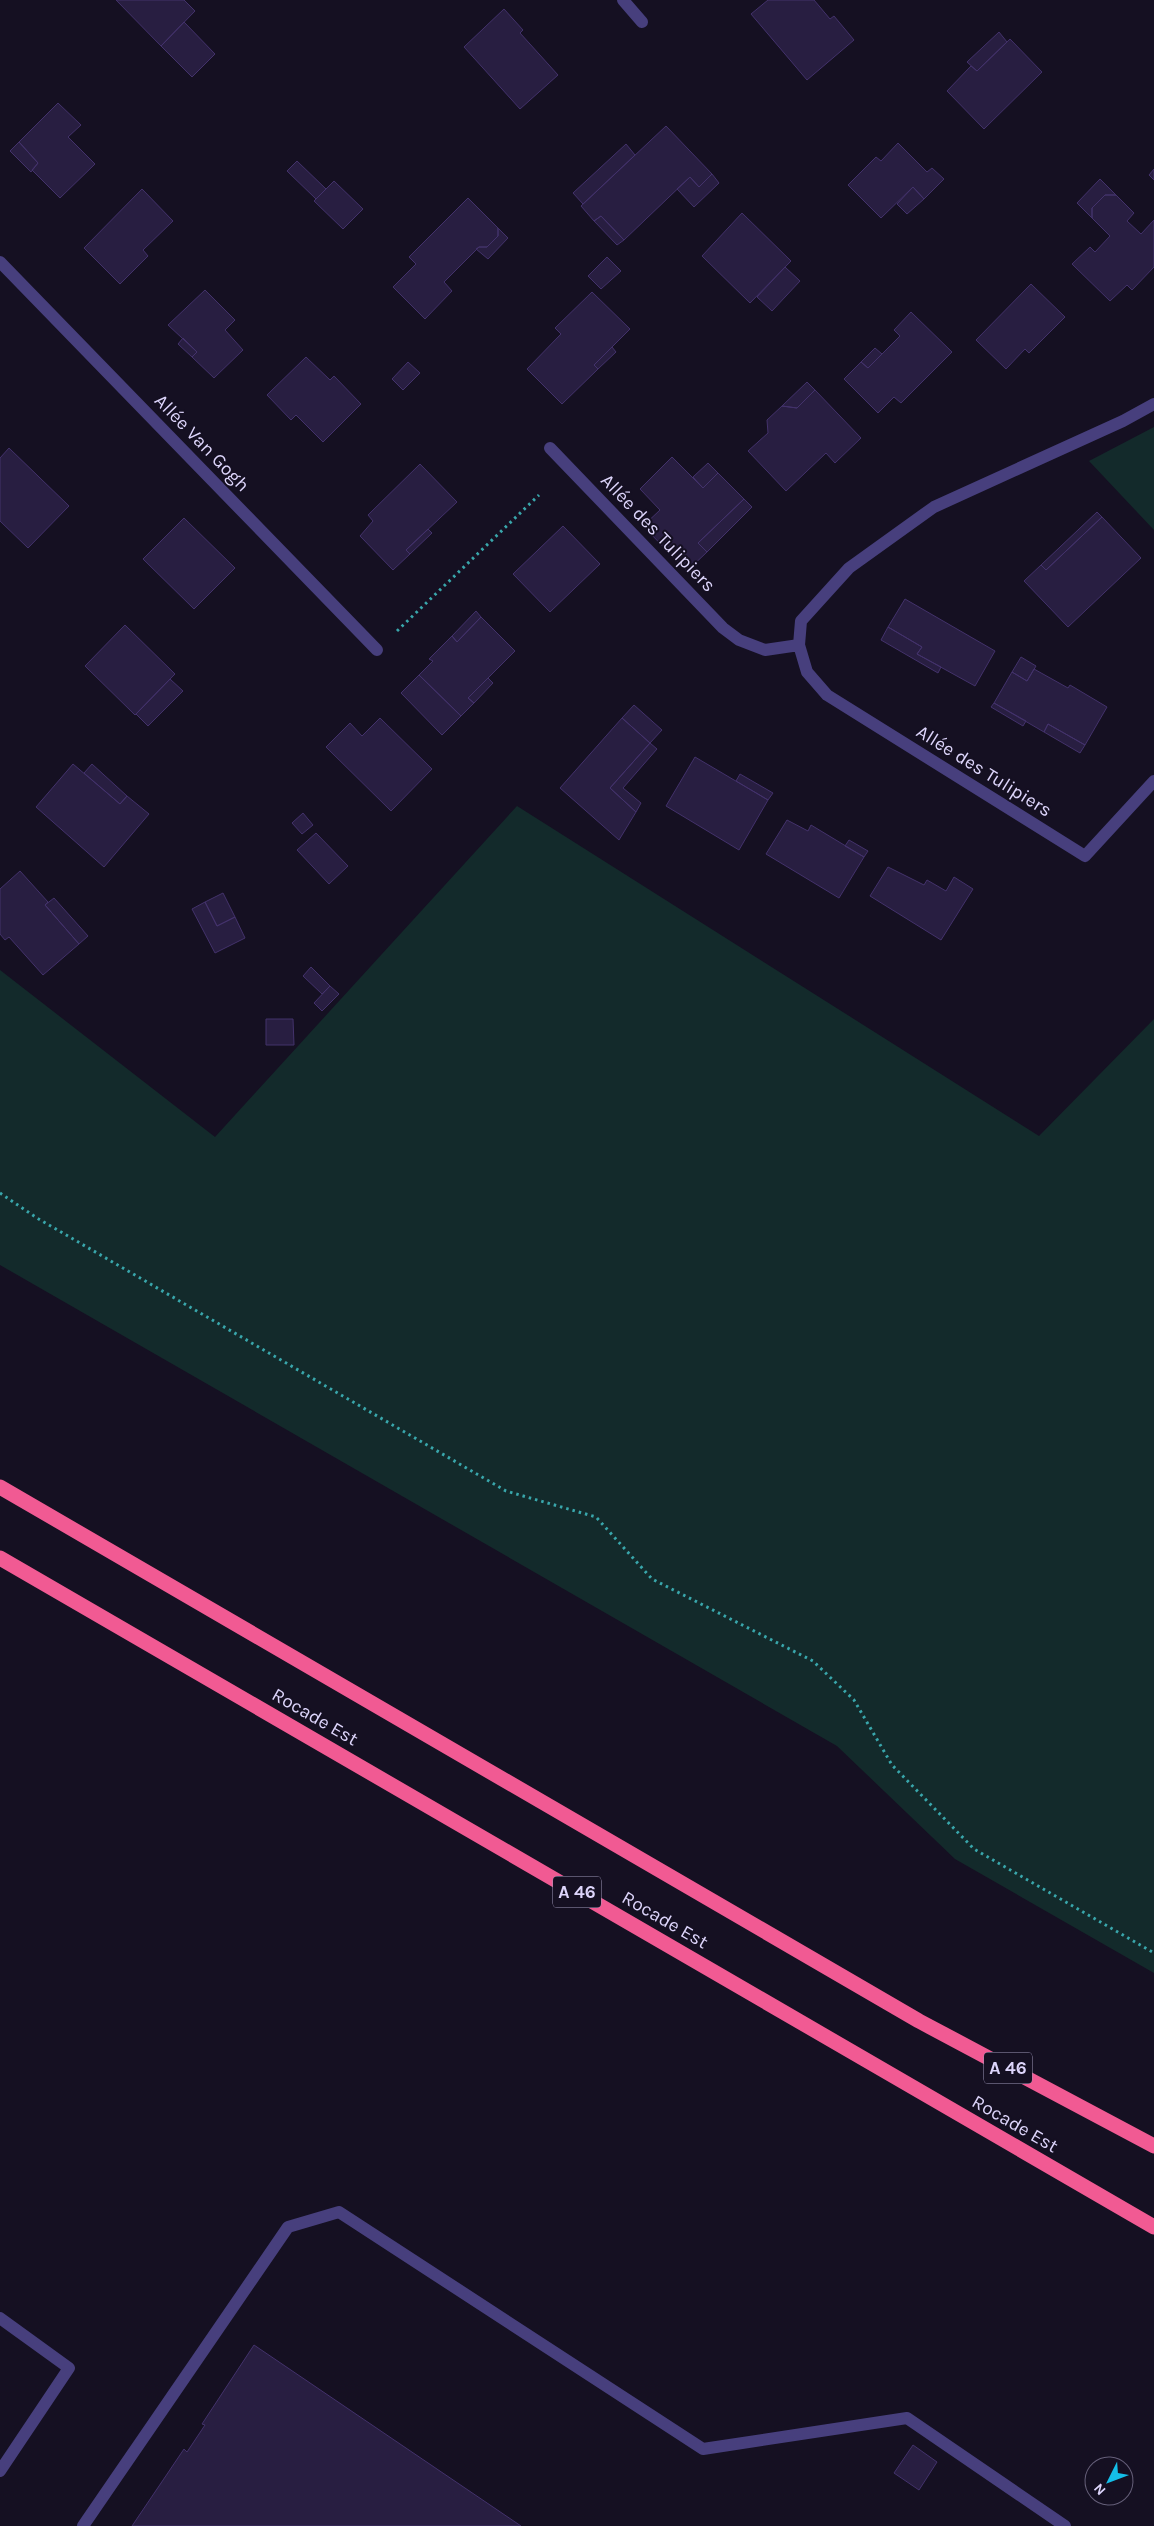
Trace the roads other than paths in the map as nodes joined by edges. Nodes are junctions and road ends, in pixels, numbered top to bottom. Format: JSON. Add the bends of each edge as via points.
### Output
{"nodes":[{"id":1,"x":623,"y":0,"type":"edge"},
{"id":2,"x":642,"y":22,"type":"dead end"},
{"id":3,"x":0,"y":262,"type":"edge"},
{"id":4,"x":1154,"y":404,"type":"edge"},
{"id":5,"x":550,"y":448,"type":"dead end"},
{"id":6,"x":799,"y":645,"type":"junction"},
{"id":7,"x":377,"y":650,"type":"road end"},
{"id":8,"x":1154,"y":781,"type":"edge"},
{"id":9,"x":0,"y":1487,"type":"edge"},
{"id":10,"x":0,"y":1558,"type":"edge"},
{"id":11,"x":1154,"y":2148,"type":"edge"},
{"id":12,"x":1154,"y":2227,"type":"edge"},
{"id":13,"x":0,"y":2318,"type":"edge"},
{"id":14,"x":0,"y":2472,"type":"edge"},
{"id":15,"x":83,"y":2526,"type":"edge"},
{"id":16,"x":1065,"y":2526,"type":"edge"}],
"edges":[{"from":1,"to":2,"type":"street"},
{"from":3,"to":7,"type":"street","name":"Allée Van Gogh"},
{"from":4,"to":6,"type":"street","name":"Allée des Tulipiers","via":[[934,507],[849,568],[802,621]]},
{"from":5,"to":6,"type":"street","name":"Allée des Tulipiers","via":[[723,628],[739,640],[765,650]]},
{"from":6,"to":8,"type":"street","name":"Allée des Tulipiers","via":[[807,672],[827,695],[1085,856]]},
{"from":9,"to":11,"type":"highway","number":"A 46","via":[[919,2020]]},
{"from":10,"to":12,"type":"highway","name":"Rocade Est","number":"A 46"},
{"from":13,"to":14,"type":"street","via":[[69,2368]]},
{"from":15,"to":16,"type":"street","via":[[288,2227],[339,2212],[703,2449],[907,2418]]}]}
